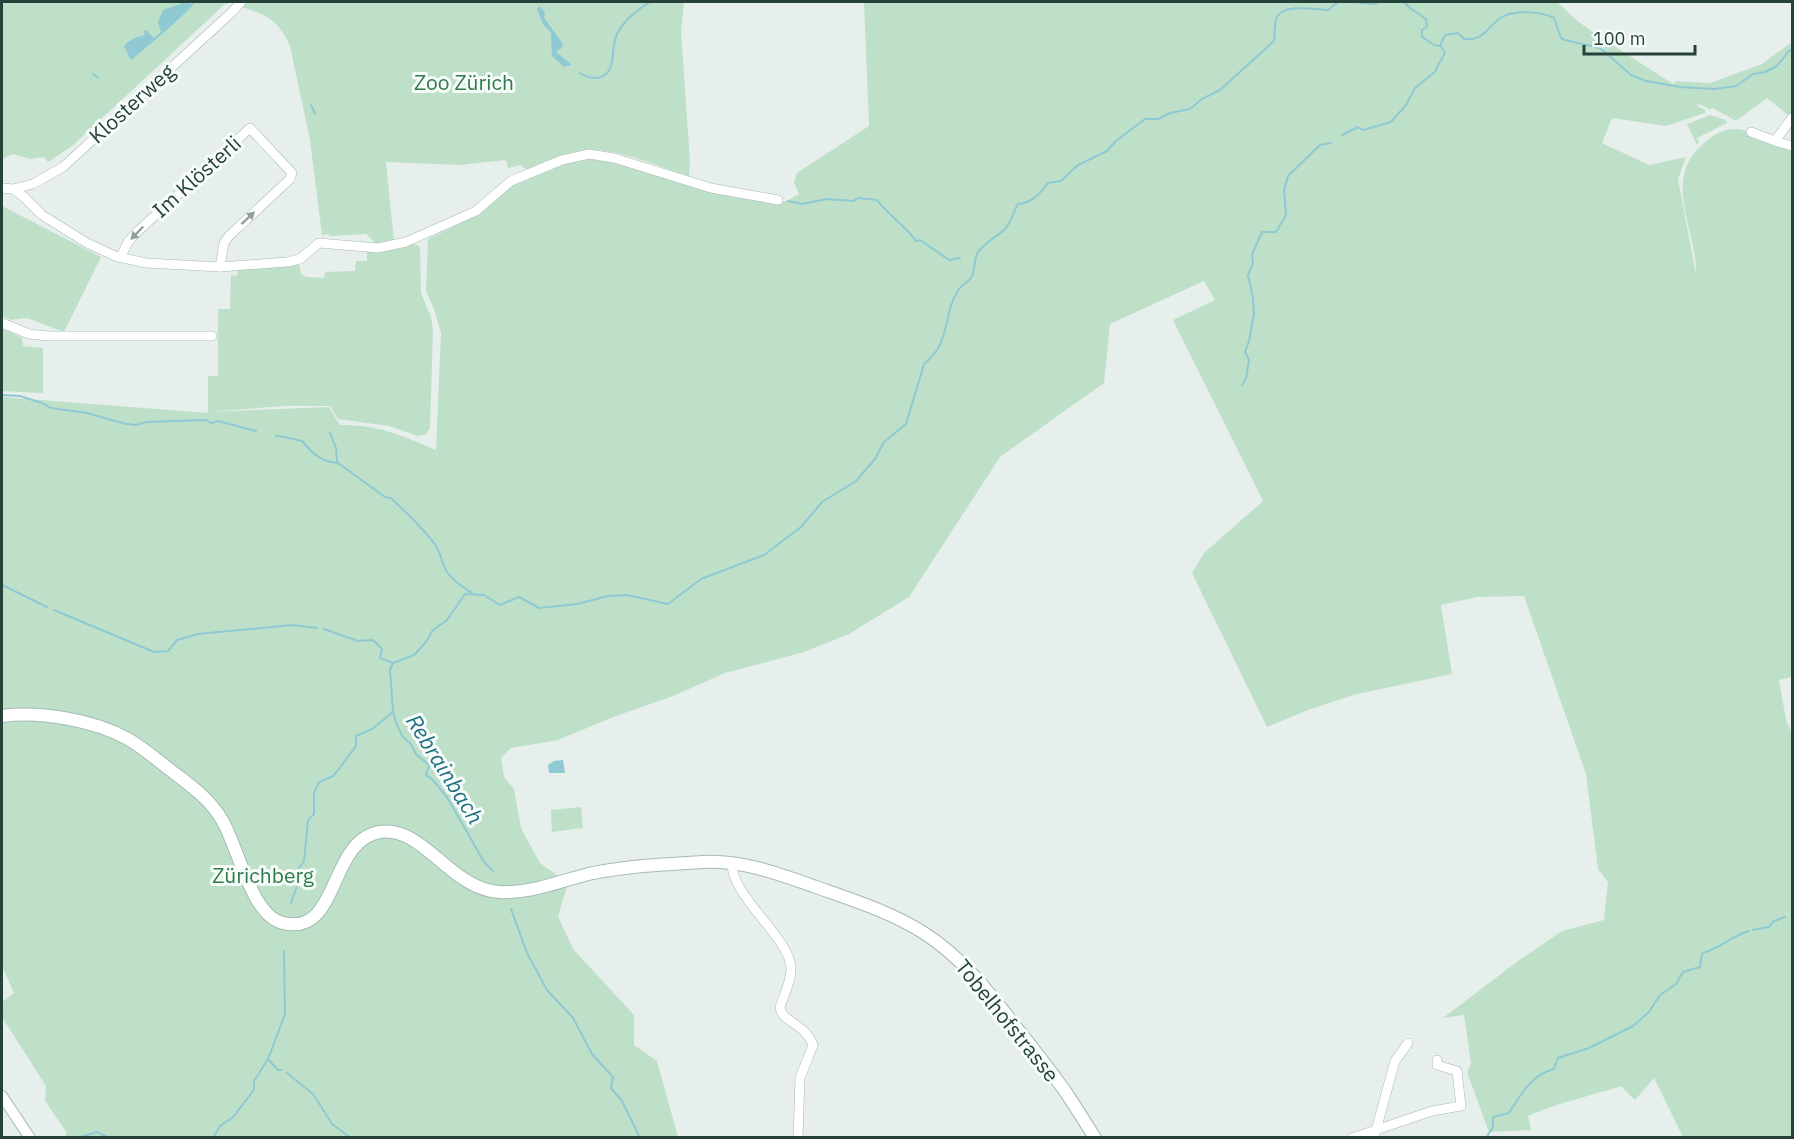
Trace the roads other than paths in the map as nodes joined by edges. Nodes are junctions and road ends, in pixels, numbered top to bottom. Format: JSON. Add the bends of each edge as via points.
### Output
{"nodes":[{"id":1,"x":240,"y":3,"type":"edge"},
{"id":2,"x":1792,"y":118,"type":"edge"},
{"id":3,"x":1751,"y":132,"type":"dead end"},
{"id":4,"x":1775,"y":141,"type":"junction"},
{"id":5,"x":1792,"y":146,"type":"edge"},
{"id":6,"x":2,"y":188,"type":"edge"},
{"id":7,"x":13,"y":189,"type":"junction"},
{"id":8,"x":778,"y":200,"type":"dead end"},
{"id":9,"x":120,"y":258,"type":"junction"},
{"id":10,"x":220,"y":267,"type":"junction"},
{"id":11,"x":2,"y":323,"type":"edge"},
{"id":12,"x":212,"y":336,"type":"dead end"},
{"id":13,"x":2,"y":716,"type":"edge"},
{"id":14,"x":732,"y":863,"type":"junction"},
{"id":15,"x":1408,"y":1043,"type":"dead end"},
{"id":16,"x":1437,"y":1060,"type":"dead end"},
{"id":17,"x":2,"y":1096,"type":"edge"},
{"id":18,"x":1375,"y":1134,"type":"edge"},
{"id":19,"x":30,"y":1137,"type":"edge"},
{"id":20,"x":798,"y":1137,"type":"edge"},
{"id":21,"x":1095,"y":1137,"type":"edge"},
{"id":22,"x":1352,"y":1137,"type":"edge"}],
"edges":[{"from":1,"to":7,"type":"street","name":"Klosterweg","via":[[63,167],[33,184]]},
{"from":2,"to":4,"type":"street"},
{"from":3,"to":4,"type":"street"},
{"from":4,"to":5,"type":"street"},
{"from":6,"to":7,"type":"street"},
{"from":7,"to":9,"type":"street","via":[[54,224]]},
{"from":8,"to":10,"type":"street","via":[[711,188],[589,154],[562,160],[511,181],[476,211],[394,246],[320,243],[300,259]]},
{"from":9,"to":10,"type":"street"},
{"from":10,"to":9,"type":"street","name":"Im Klösterli","one_way":true,"via":[[229,236],[292,173],[250,128],[136,233]]},
{"from":11,"to":12,"type":"street","via":[[29,334],[48,336]]},
{"from":13,"to":14,"type":"main road","name":"Tobelhofstrasse","via":[[38,715],[75,721],[117,734],[137,745],[210,803],[223,821],[256,899],[268,915],[283,923],[295,924],[313,917],[329,897],[351,849],[364,838],[381,832],[411,838],[464,881],[483,890],[500,892],[529,890],[609,870]]},
{"from":14,"to":20,"type":"street","via":[[756,912],[790,960],[792,970],[780,1012],[806,1031],[813,1045],[800,1078]]},
{"from":14,"to":21,"type":"main road","name":"Tobelhofstrasse","via":[[775,873],[872,908],[939,944],[992,995]]},
{"from":15,"to":18,"type":"street","via":[[1395,1061]]},
{"from":16,"to":18,"type":"street","via":[[1437,1065],[1457,1071],[1461,1106],[1432,1111]]},
{"from":17,"to":19,"type":"street"},
{"from":18,"to":22,"type":"street"}]}
